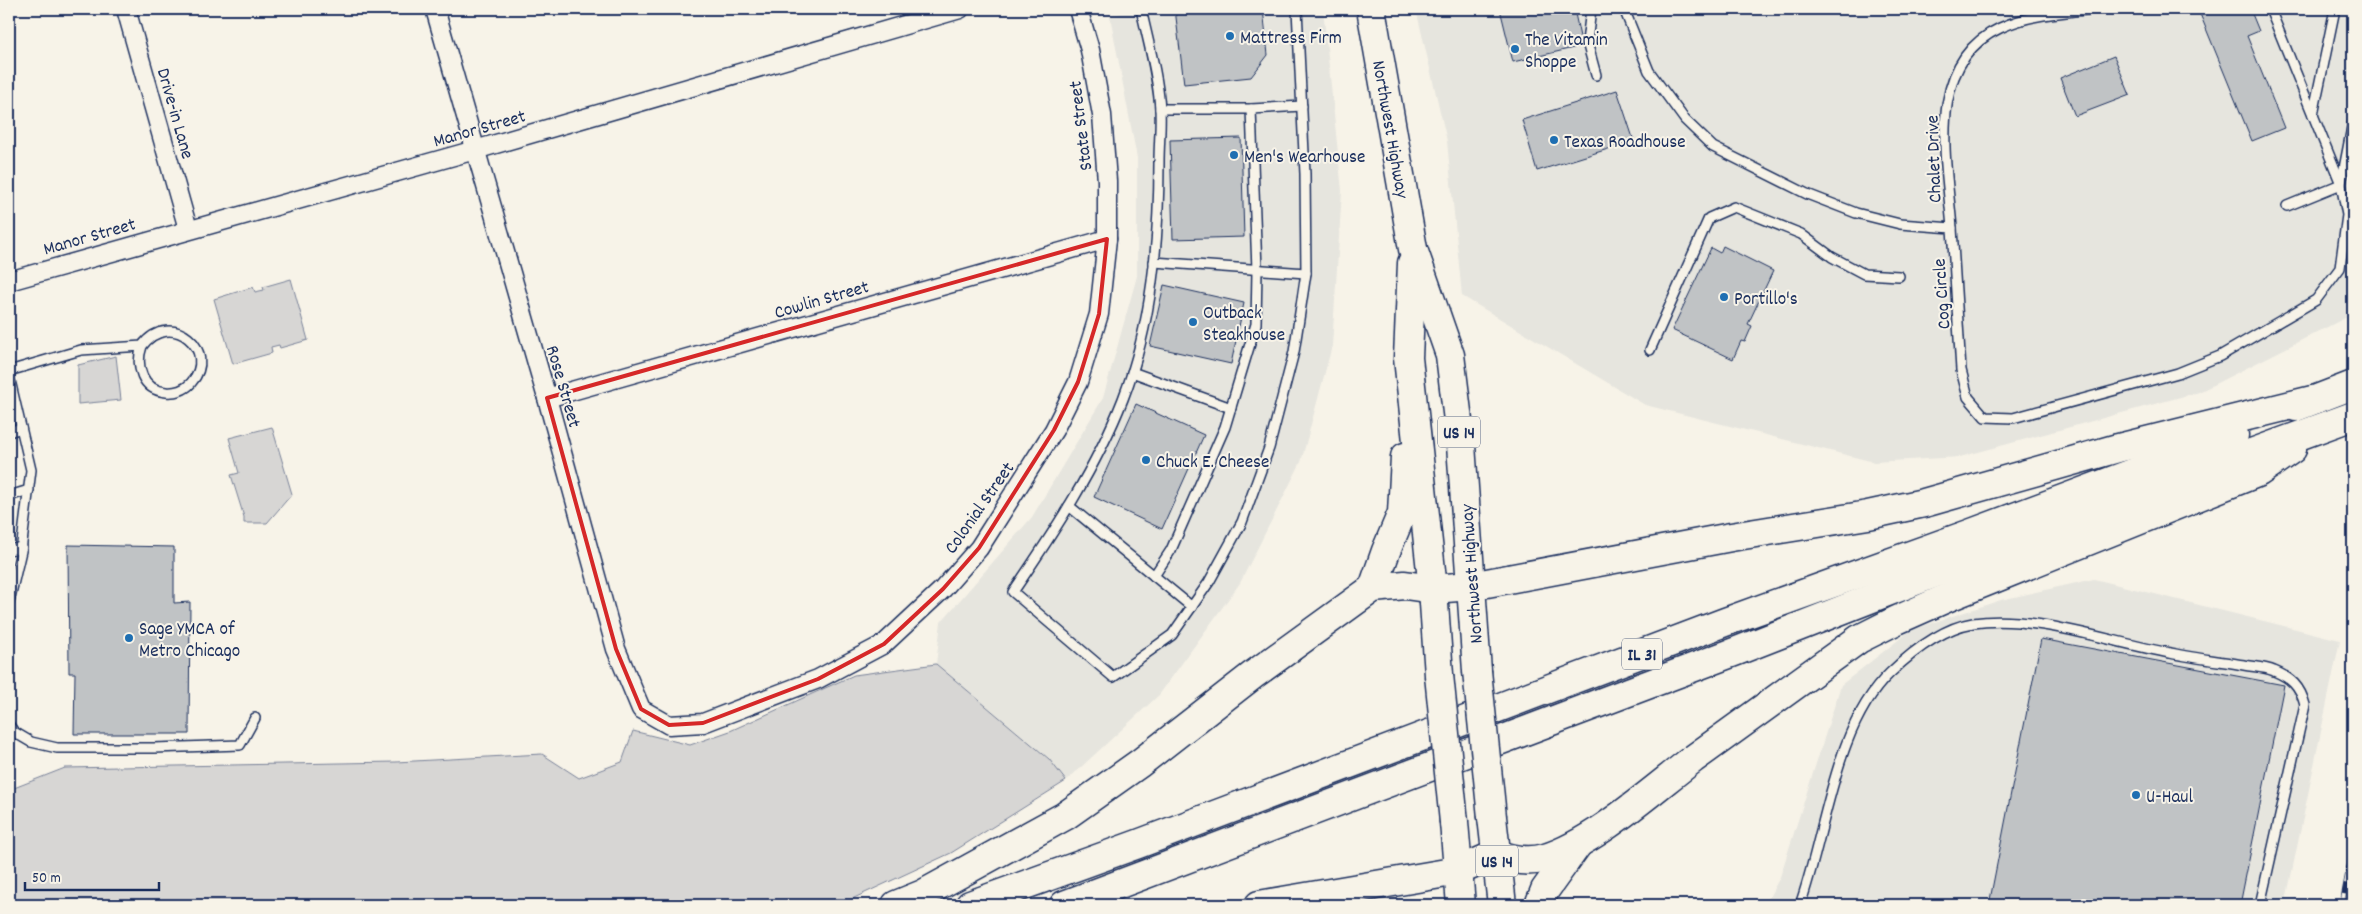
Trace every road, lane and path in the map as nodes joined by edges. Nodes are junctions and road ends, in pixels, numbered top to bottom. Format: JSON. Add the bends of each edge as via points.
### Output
{"nodes":[{"id":1,"x":126,"y":9,"type":"edge"},
{"id":2,"x":435,"y":9,"type":"edge"},
{"id":3,"x":960,"y":9,"type":"edge"},
{"id":4,"x":1078,"y":9,"type":"edge"},
{"id":5,"x":1141,"y":9,"type":"edge"},
{"id":6,"x":1297,"y":9,"type":"edge"},
{"id":7,"x":1371,"y":9,"type":"edge"},
{"id":8,"x":1591,"y":9,"type":"edge"},
{"id":9,"x":1624,"y":9,"type":"edge"},
{"id":10,"x":2097,"y":9,"type":"edge"},
{"id":11,"x":2270,"y":9,"type":"edge"},
{"id":12,"x":2335,"y":9,"type":"edge"},
{"id":13,"x":1596,"y":75,"type":"dead end"},
{"id":14,"x":1302,"y":106,"type":"junction"},
{"id":15,"x":1160,"y":109,"type":"junction"},
{"id":16,"x":1251,"y":109,"type":"junction"},
{"id":17,"x":2313,"y":115,"type":"junction"},
{"id":18,"x":2353,"y":122,"type":"edge"},
{"id":19,"x":475,"y":150,"type":"junction"},
{"id":20,"x":2340,"y":184,"type":"junction"},
{"id":21,"x":2287,"y":206,"type":"dead end"},
{"id":22,"x":2350,"y":216,"type":"edge"},
{"id":23,"x":1952,"y":228,"type":"junction"},
{"id":24,"x":188,"y":229,"type":"junction"},
{"id":25,"x":1108,"y":240,"type":"junction"},
{"id":26,"x":1413,"y":249,"type":"junction"},
{"id":27,"x":1154,"y":262,"type":"junction"},
{"id":28,"x":1257,"y":270,"type":"junction"},
{"id":29,"x":1306,"y":274,"type":"junction"},
{"id":30,"x":1898,"y":276,"type":"dead end"},
{"id":31,"x":9,"y":281,"type":"edge"},
{"id":32,"x":142,"y":346,"type":"junction"},
{"id":33,"x":1650,"y":350,"type":"dead end"},
{"id":34,"x":1408,"y":358,"type":"junction"},
{"id":35,"x":9,"y":371,"type":"edge"},
{"id":36,"x":1132,"y":372,"type":"junction"},
{"id":37,"x":9,"y":376,"type":"edge"},
{"id":38,"x":2353,"y":385,"type":"edge"},
{"id":39,"x":547,"y":398,"type":"junction"},
{"id":40,"x":2312,"y":400,"type":"junction"},
{"id":41,"x":1231,"y":408,"type":"junction"},
{"id":42,"x":2353,"y":416,"type":"edge"},
{"id":43,"x":21,"y":428,"type":"junction"},
{"id":44,"x":2322,"y":428,"type":"junction"},
{"id":45,"x":9,"y":432,"type":"edge"},
{"id":46,"x":29,"y":490,"type":"junction"},
{"id":47,"x":9,"y":496,"type":"edge"},
{"id":48,"x":1069,"y":506,"type":"junction"},
{"id":49,"x":22,"y":547,"type":"junction"},
{"id":50,"x":9,"y":550,"type":"edge"},
{"id":51,"x":1154,"y":576,"type":"junction"},
{"id":52,"x":1471,"y":586,"type":"junction"},
{"id":53,"x":1373,"y":588,"type":"junction"},
{"id":54,"x":1433,"y":589,"type":"junction"},
{"id":55,"x":9,"y":602,"type":"edge"},
{"id":56,"x":1192,"y":607,"type":"junction"},
{"id":57,"x":255,"y":718,"type":"dead end"},
{"id":58,"x":703,"y":723,"type":"joint"},
{"id":59,"x":9,"y":725,"type":"edge"},
{"id":60,"x":1579,"y":843,"type":"junction"},
{"id":61,"x":1496,"y":854,"type":"junction"},
{"id":62,"x":1458,"y":870,"type":"junction"},
{"id":63,"x":896,"y":905,"type":"edge"},
{"id":64,"x":970,"y":905,"type":"edge"},
{"id":65,"x":1064,"y":905,"type":"edge"},
{"id":66,"x":1259,"y":905,"type":"edge"},
{"id":67,"x":1461,"y":905,"type":"edge"},
{"id":68,"x":1502,"y":905,"type":"edge"},
{"id":69,"x":1539,"y":905,"type":"edge"},
{"id":70,"x":1800,"y":905,"type":"edge"},
{"id":71,"x":2260,"y":905,"type":"edge"}],
"edges":[{"from":1,"to":24,"type":"street","name":"Drive-in Lane"},
{"from":2,"to":19,"type":"street","name":"Rose Street"},
{"from":3,"to":19,"type":"street","name":"Manor Street"},
{"from":4,"to":25,"type":"street","name":"State Street","via":[[1090,50],[1102,116]]},
{"from":5,"to":15,"type":"lane"},
{"from":6,"to":14,"type":"lane"},
{"from":7,"to":26,"type":"main road","name":"Northwest Highway","number":"US 14"},
{"from":8,"to":13,"type":"lane","via":[[1587,42]]},
{"from":9,"to":23,"type":"lane","via":[[1650,71],[1684,120],[1713,146],[1807,194],[1856,213],[1900,224]]},
{"from":10,"to":23,"type":"lane","name":"Chalet Drive","via":[[2051,14],[1999,28],[1974,46],[1960,64],[1944,115]]},
{"from":11,"to":17,"type":"lane"},
{"from":12,"to":17,"type":"lane"},
{"from":14,"to":16,"type":"lane"},
{"from":14,"to":29,"type":"lane"},
{"from":15,"to":16,"type":"lane"},
{"from":15,"to":27,"type":"lane","via":[[1159,217]]},
{"from":16,"to":28,"type":"lane"},
{"from":17,"to":20,"type":"lane"},
{"from":18,"to":20,"type":"lane"},
{"from":19,"to":24,"type":"street","name":"Manor Street"},
{"from":19,"to":39,"type":"street","name":"Rose Street"},
{"from":20,"to":21,"type":"lane"},
{"from":20,"to":22,"type":"lane"},
{"from":22,"to":23,"type":"lane","name":"Cog Circle","via":[[2340,268],[2316,300],[2220,356],[2178,373],[2013,418],[1985,418],[1968,397],[1961,370]]},
{"from":24,"to":31,"type":"street","name":"Manor Street"},
{"from":25,"to":39,"type":"street","name":"Cowlin Street"},
{"from":25,"to":58,"type":"street","name":"Colonial Street","via":[[1099,314],[1078,382],[1054,430],[979,548],[943,589],[884,644],[818,679]]},
{"from":26,"to":34,"type":"main road","name":"Northwest Highway","number":"US 14"},
{"from":26,"to":52,"type":"main road","name":"Northwest Highway","number":"US 14","via":[[1450,355],[1461,446]]},
{"from":27,"to":28,"type":"lane"},
{"from":27,"to":36,"type":"lane","via":[[1140,349]]},
{"from":28,"to":29,"type":"lane"},
{"from":28,"to":41,"type":"lane","via":[[1256,324]]},
{"from":29,"to":56,"type":"lane","via":[[1294,352],[1269,448],[1242,522]]},
{"from":30,"to":33,"type":"lane","via":[[1864,274],[1832,257],[1801,234],[1734,207],[1710,218]]},
{"from":32,"to":32,"type":"lane","via":[[160,332],[168,330],[182,334],[198,350],[199,368],[195,378],[178,391],[158,391],[145,381],[138,367]]},
{"from":32,"to":35,"type":"lane","via":[[81,350]]},
{"from":34,"to":53,"type":"main road","via":[[1402,512]]},
{"from":34,"to":54,"type":"main road","name":"Northwest Highway","number":"US 14"},
{"from":36,"to":41,"type":"lane"},
{"from":36,"to":48,"type":"lane","via":[[1106,435]]},
{"from":37,"to":43,"type":"lane"},
{"from":38,"to":40,"type":"main road","number":"IL 31"},
{"from":39,"to":58,"type":"street","name":"Rose Street","via":[[616,648],[641,709],[669,725]]},
{"from":40,"to":52,"type":"main road","via":[[1868,515]]},
{"from":40,"to":64,"type":"main road","number":"IL 31","via":[[2233,435]]},
{"from":41,"to":51,"type":"lane","via":[[1171,550]]},
{"from":42,"to":44,"type":"main road","number":"IL 31"},
{"from":43,"to":45,"type":"lane"},
{"from":43,"to":46,"type":"lane","via":[[31,470]]},
{"from":44,"to":60,"type":"main road","via":[[2259,472],[1951,596],[1859,639]]},
{"from":44,"to":65,"type":"main road","number":"IL 31","via":[[2109,505],[1728,655]]},
{"from":46,"to":47,"type":"lane"},
{"from":46,"to":49,"type":"lane"},
{"from":48,"to":51,"type":"lane"},
{"from":48,"to":56,"type":"lane","via":[[1013,592],[1113,677],[1172,635]]},
{"from":49,"to":50,"type":"lane"},
{"from":49,"to":55,"type":"lane"},
{"from":51,"to":56,"type":"lane"},
{"from":52,"to":54,"type":"main road"},
{"from":52,"to":61,"type":"main road","name":"Northwest Highway","number":"US 14","bridge":true,"via":[[1476,671]]},
{"from":53,"to":54,"type":"main road","via":[[1405,585]]},
{"from":53,"to":63,"type":"main road","via":[[1065,816],[923,894]]},
{"from":54,"to":62,"type":"main road","name":"Northwest Highway","number":"US 14","bridge":true},
{"from":57,"to":59,"type":"lane","via":[[240,745],[154,748],[57,748],[31,742]]},
{"from":60,"to":61,"type":"main road","via":[[1532,861]]},
{"from":60,"to":69,"type":"main road","via":[[1545,890]]},
{"from":61,"to":62,"type":"main road"},
{"from":61,"to":68,"type":"main road","name":"Northwest Highway","number":"US 14"},
{"from":62,"to":66,"type":"main road"},
{"from":62,"to":67,"type":"main road","name":"Northwest Highway","number":"US 14"},
{"from":70,"to":71,"type":"lane","via":[[1812,873],[1840,763],[1859,712],[1873,690],[1892,671],[1943,633],[1972,624],[2004,622],[2044,626],[2170,654],[2272,670],[2294,681],[2305,705]]}]}
